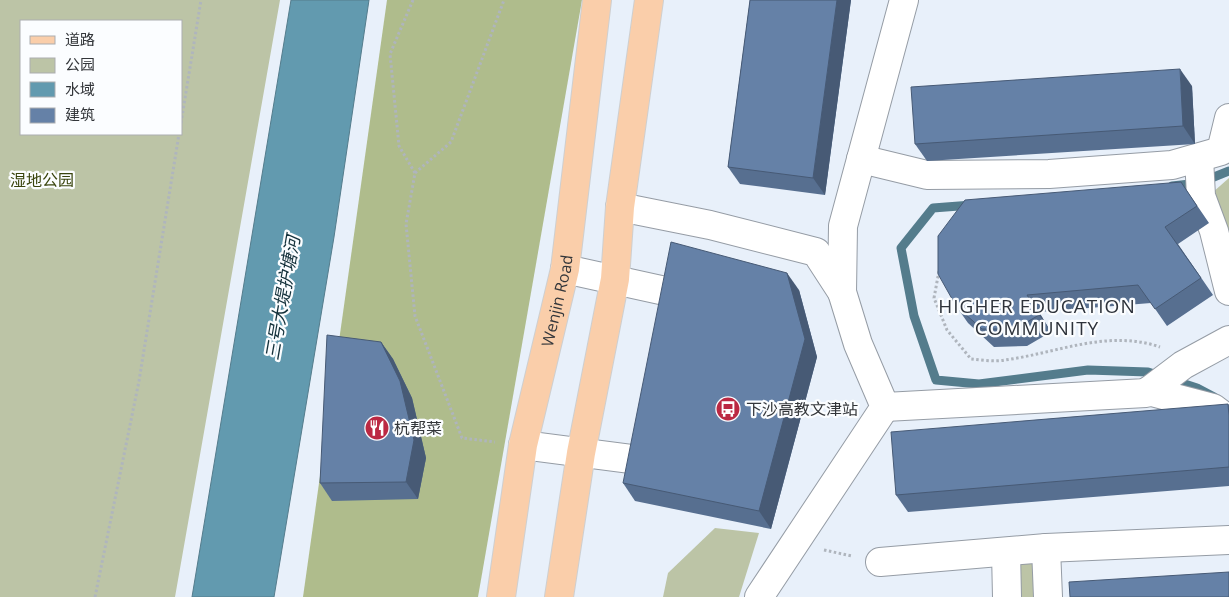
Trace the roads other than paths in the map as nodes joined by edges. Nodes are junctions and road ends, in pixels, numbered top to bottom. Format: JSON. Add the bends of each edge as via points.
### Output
{"nodes":[{"id":1,"x":597,"y":0,"type":"edge"},
{"id":2,"x":649,"y":0,"type":"edge"},
{"id":3,"x":904,"y":0,"type":"edge"},
{"id":4,"x":1229,"y":118,"type":"edge"},
{"id":5,"x":861,"y":159,"type":"junction"},
{"id":6,"x":1200,"y":160,"type":"junction"},
{"id":7,"x":620,"y":207,"type":"junction"},
{"id":8,"x":565,"y":269,"type":"junction"},
{"id":9,"x":615,"y":279,"type":"junction"},
{"id":10,"x":1229,"y":291,"type":"edge"},
{"id":11,"x":842,"y":292,"type":"junction"},
{"id":12,"x":716,"y":310,"type":"edge"},
{"id":13,"x":1229,"y":340,"type":"edge"},
{"id":14,"x":1148,"y":391,"type":"junction"},
{"id":15,"x":884,"y":407,"type":"junction"},
{"id":16,"x":1229,"y":420,"type":"edge"},
{"id":17,"x":522,"y":445,"type":"junction"},
{"id":18,"x":581,"y":453,"type":"junction"},
{"id":19,"x":687,"y":465,"type":"edge"},
{"id":20,"x":1229,"y":540,"type":"edge"},
{"id":21,"x":1046,"y":548,"type":"junction"},
{"id":22,"x":1006,"y":552,"type":"junction"},
{"id":23,"x":880,"y":562,"type":"road end"},
{"id":24,"x":501,"y":597,"type":"edge"},
{"id":25,"x":559,"y":597,"type":"edge"},
{"id":26,"x":759,"y":597,"type":"edge"},
{"id":27,"x":1007,"y":597,"type":"edge"},
{"id":28,"x":1048,"y":597,"type":"edge"}],
"edges":[{"from":1,"to":8,"type":"main road","name":"Wenjin Road"},
{"from":2,"to":7,"type":"main road"},
{"from":3,"to":5,"type":"street"},
{"from":4,"to":6,"type":"street","via":[[1220,151]]},
{"from":5,"to":6,"type":"street","via":[[927,175],[1049,174]]},
{"from":5,"to":11,"type":"street","via":[[843,226]]},
{"from":6,"to":10,"type":"street","via":[[1201,194]]},
{"from":7,"to":9,"type":"main road"},
{"from":7,"to":11,"type":"street","via":[[710,225],[816,252]]},
{"from":8,"to":9,"type":"street"},
{"from":8,"to":17,"type":"main road","name":"Wenjin Road"},
{"from":9,"to":12,"type":"street"},
{"from":9,"to":18,"type":"main road"},
{"from":11,"to":15,"type":"street","via":[[858,344]]},
{"from":13,"to":14,"type":"street","via":[[1189,362]]},
{"from":14,"to":15,"type":"street"},
{"from":14,"to":16,"type":"street","via":[[1213,408]]},
{"from":15,"to":26,"type":"street"},
{"from":17,"to":18,"type":"street"},
{"from":17,"to":24,"type":"main road","name":"Wenjin Road"},
{"from":18,"to":19,"type":"street"},
{"from":18,"to":25,"type":"main road"},
{"from":20,"to":21,"type":"street"},
{"from":21,"to":22,"type":"street"},
{"from":21,"to":28,"type":"street"},
{"from":22,"to":23,"type":"street"},
{"from":22,"to":27,"type":"street"}]}
